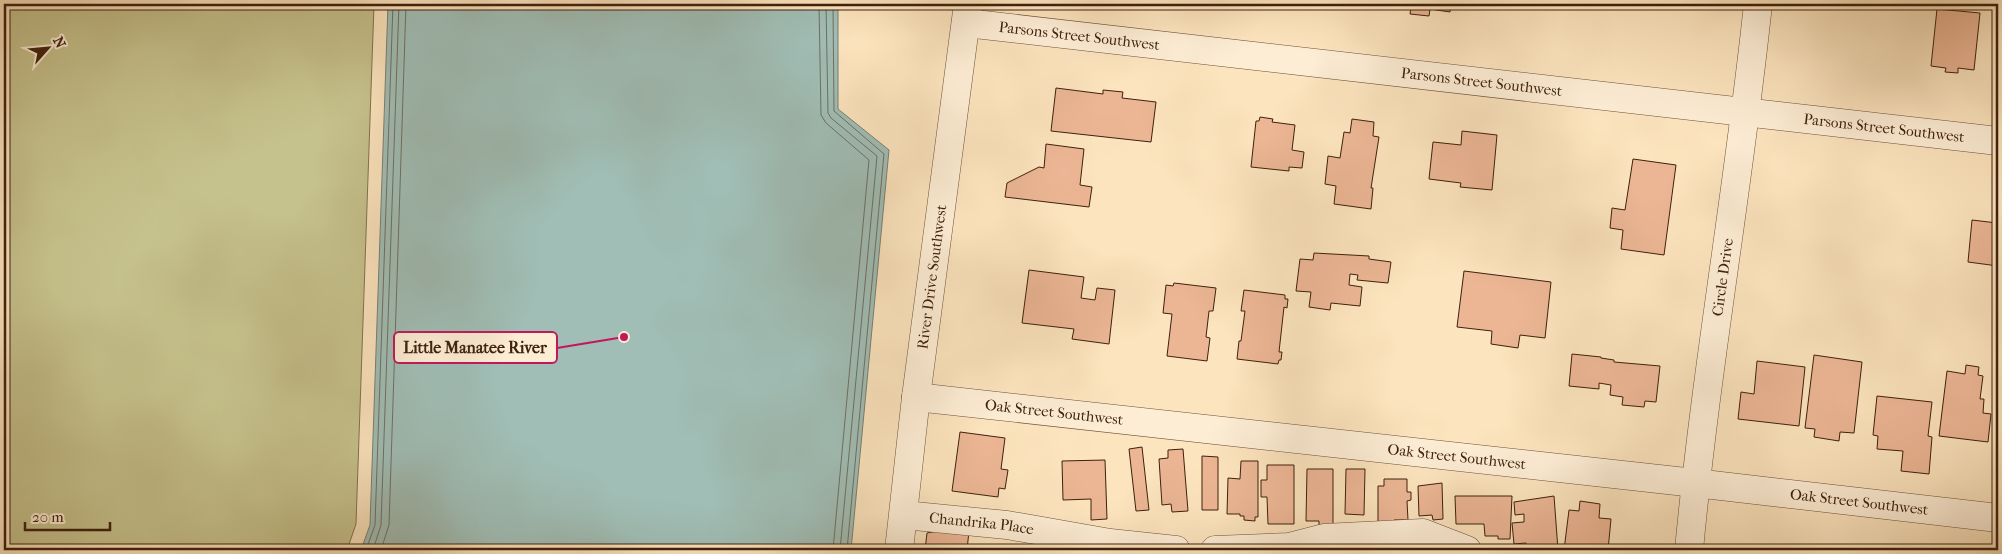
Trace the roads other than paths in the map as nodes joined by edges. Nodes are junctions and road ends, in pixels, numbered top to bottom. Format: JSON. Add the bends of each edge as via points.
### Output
{"nodes":[{"id":1,"x":1758,"y":4,"type":"edge"},
{"id":2,"x":967,"y":14,"type":"edge"},
{"id":3,"x":1746,"y":113,"type":"junction"},
{"id":4,"x":1998,"y":141,"type":"edge"},
{"id":5,"x":916,"y":397,"type":"junction"},
{"id":6,"x":1695,"y":483,"type":"junction"},
{"id":7,"x":904,"y":514,"type":"junction"},
{"id":8,"x":1998,"y":518,"type":"edge"},
{"id":9,"x":899,"y":550,"type":"edge"},
{"id":10,"x":1176,"y":550,"type":"edge"},
{"id":11,"x":1215,"y":550,"type":"edge"},
{"id":12,"x":1467,"y":550,"type":"edge"},
{"id":13,"x":1689,"y":550,"type":"edge"}],
"edges":[{"from":1,"to":3,"type":"street","name":"Circle Drive"},
{"from":2,"to":3,"type":"street","name":"Parsons Street Southwest"},
{"from":2,"to":5,"type":"street","name":"River Drive Southwest"},
{"from":3,"to":4,"type":"street","name":"Parsons Street Southwest"},
{"from":3,"to":6,"type":"street","name":"Circle Drive"},
{"from":5,"to":6,"type":"street","name":"Oak Street Southwest"},
{"from":5,"to":7,"type":"street","name":"River Drive Southwest"},
{"from":6,"to":8,"type":"street","name":"Oak Street Southwest"},
{"from":6,"to":13,"type":"street","name":"Circle Drive"},
{"from":7,"to":9,"type":"street","name":"River Drive Southwest"},
{"from":7,"to":10,"type":"street","name":"Chandrika Place","via":[[1007,525],[1110,543]]},
{"from":11,"to":12,"type":"street","via":[[1289,547],[1324,538],[1422,533]]}]}
